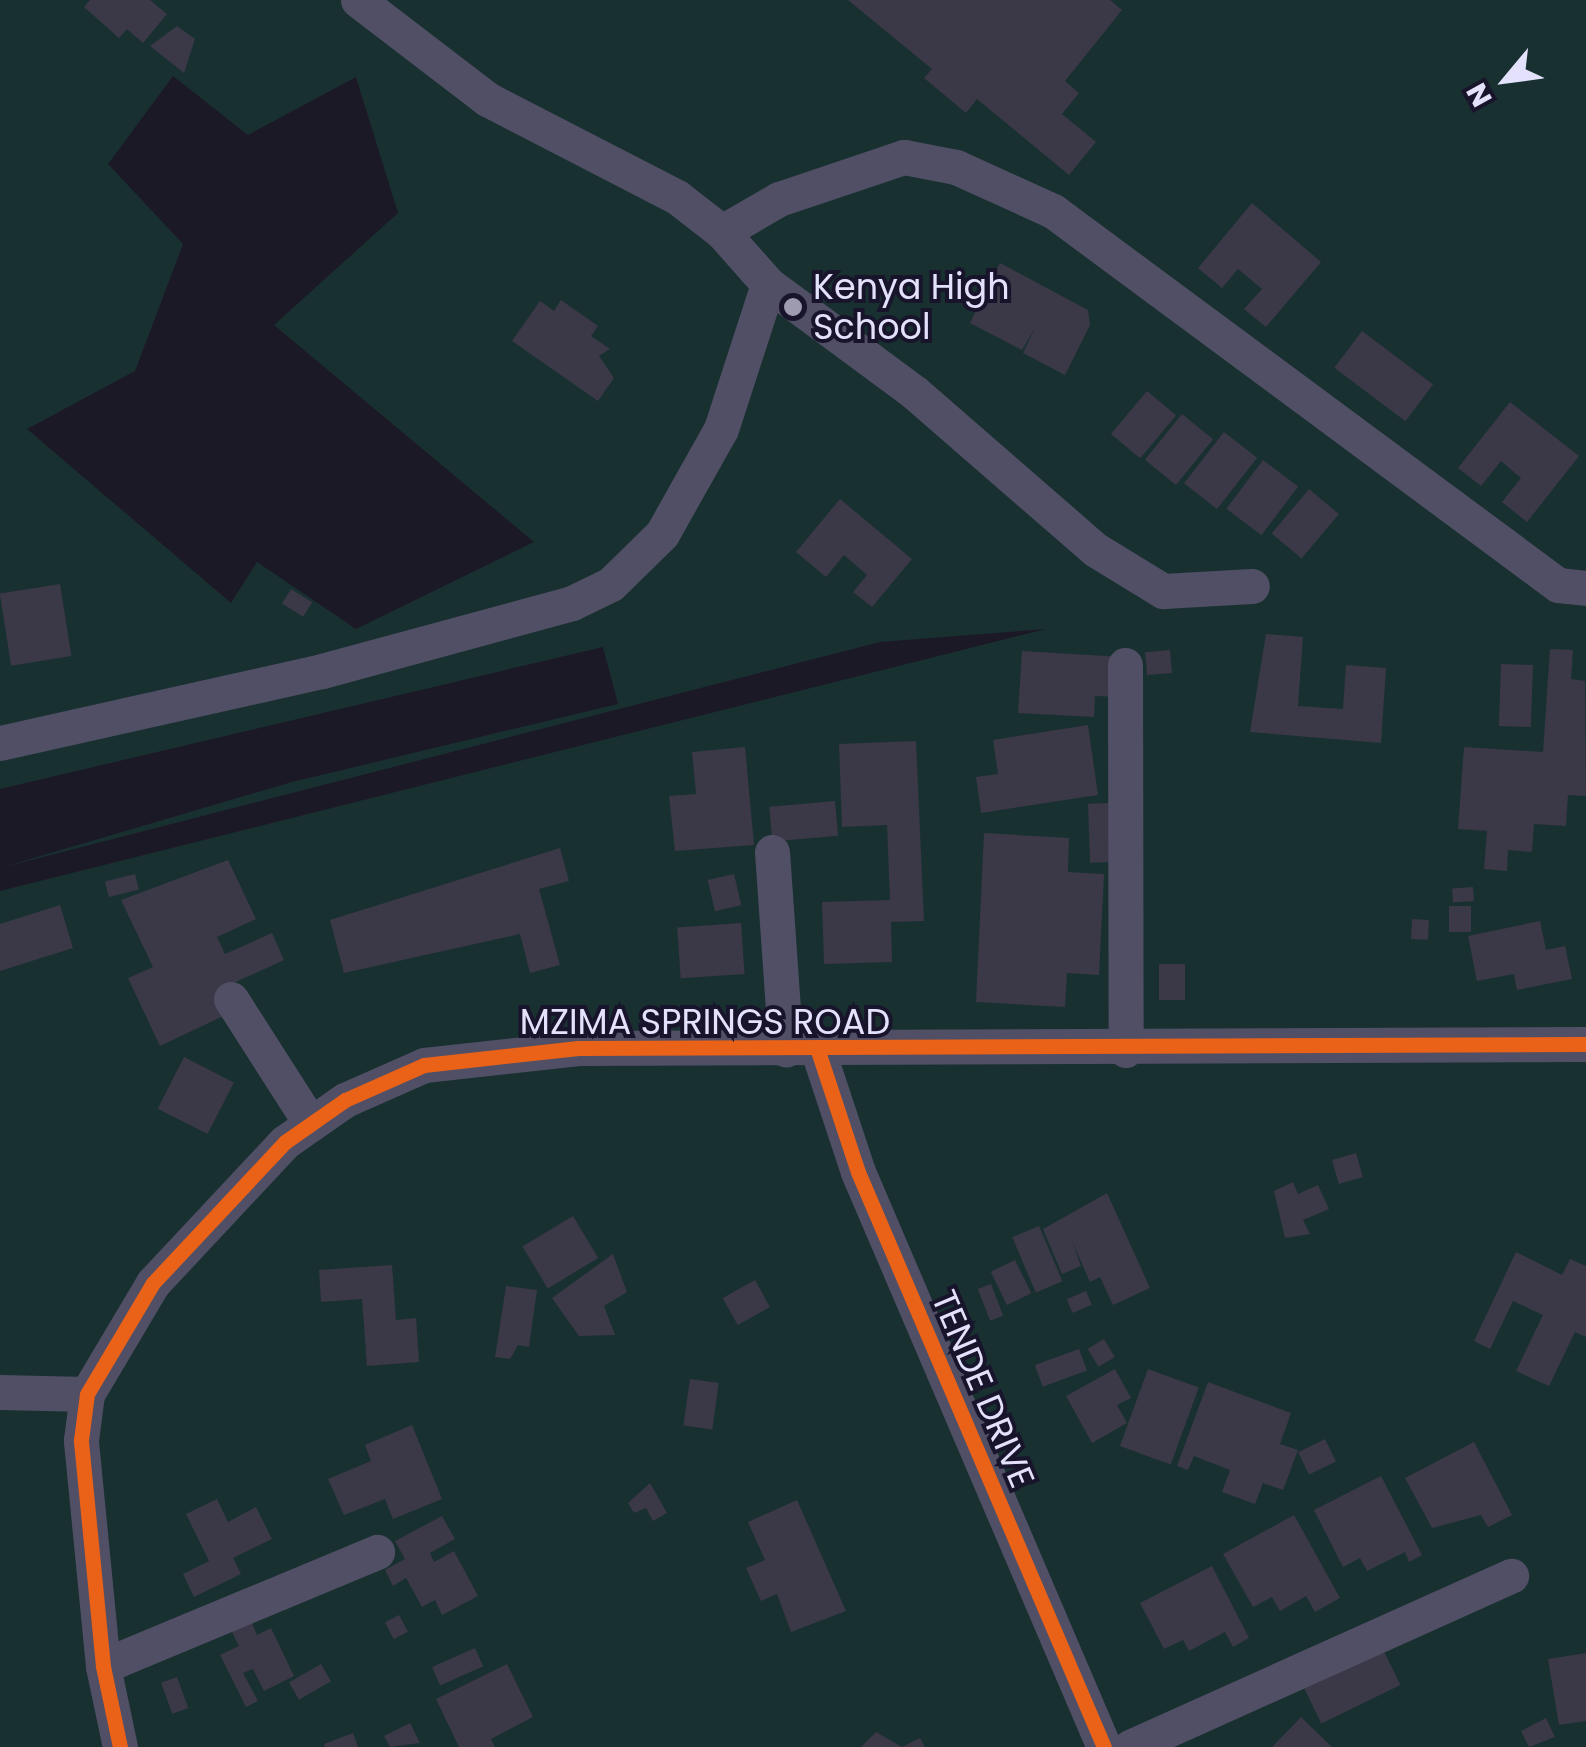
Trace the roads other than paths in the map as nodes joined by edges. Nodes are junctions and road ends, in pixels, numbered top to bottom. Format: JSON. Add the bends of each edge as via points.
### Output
{"nodes":[{"id":1,"x":358,"y":0,"type":"edge"},
{"id":2,"x":722,"y":232,"type":"junction"},
{"id":3,"x":768,"y":284,"type":"junction"},
{"id":4,"x":1252,"y":586,"type":"dead end"},
{"id":5,"x":1586,"y":588,"type":"edge"},
{"id":6,"x":1125,"y":666,"type":"dead end"},
{"id":7,"x":0,"y":743,"type":"edge"},
{"id":8,"x":772,"y":852,"type":"dead end"},
{"id":9,"x":231,"y":999,"type":"dead end"},
{"id":10,"x":1586,"y":1044,"type":"edge"},
{"id":11,"x":802,"y":1050,"type":"junction"},
{"id":12,"x":1126,"y":1050,"type":"junction"},
{"id":13,"x":311,"y":1124,"type":"junction"},
{"id":14,"x":0,"y":1392,"type":"edge"},
{"id":15,"x":87,"y":1394,"type":"junction"},
{"id":16,"x":378,"y":1552,"type":"dead end"},
{"id":17,"x":1511,"y":1576,"type":"dead end"},
{"id":18,"x":103,"y":1666,"type":"junction"},
{"id":19,"x":120,"y":1747,"type":"edge"},
{"id":20,"x":1104,"y":1747,"type":"edge"},
{"id":21,"x":1130,"y":1747,"type":"edge"}],
"edges":[{"from":1,"to":2,"type":"street","via":[[487,99],[678,197]]},
{"from":2,"to":3,"type":"street"},
{"from":2,"to":5,"type":"street","via":[[779,199],[904,156],[956,166],[1053,211],[1558,585]]},
{"from":3,"to":4,"type":"street","via":[[914,392],[1096,550],[1164,591]]},
{"from":3,"to":7,"type":"street","via":[[721,429],[662,534],[612,584],[572,603],[322,671]]},
{"from":6,"to":12,"type":"street"},
{"from":8,"to":11,"type":"street","name":"TENDE DRIVE"},
{"from":9,"to":13,"type":"street"},
{"from":10,"to":12,"type":"street","name":"MZIMA SPRINGS ROAD"},
{"from":11,"to":12,"type":"street","name":"MZIMA SPRINGS ROAD"},
{"from":11,"to":13,"type":"street","name":"MZIMA SPRINGS ROAD","via":[[578,1048],[476,1056],[424,1065]]},
{"from":11,"to":20,"type":"street","name":"TENDE DRIVE"},
{"from":13,"to":15,"type":"street","name":"MZIMA SPRINGS ROAD","via":[[152,1283]]},
{"from":14,"to":15,"type":"street"},
{"from":15,"to":18,"type":"street","name":"MZIMA SPRINGS ROAD","via":[[81,1440]]},
{"from":16,"to":18,"type":"street"},
{"from":17,"to":21,"type":"street"},
{"from":18,"to":19,"type":"street","name":"MZIMA SPRINGS ROAD"}]}
